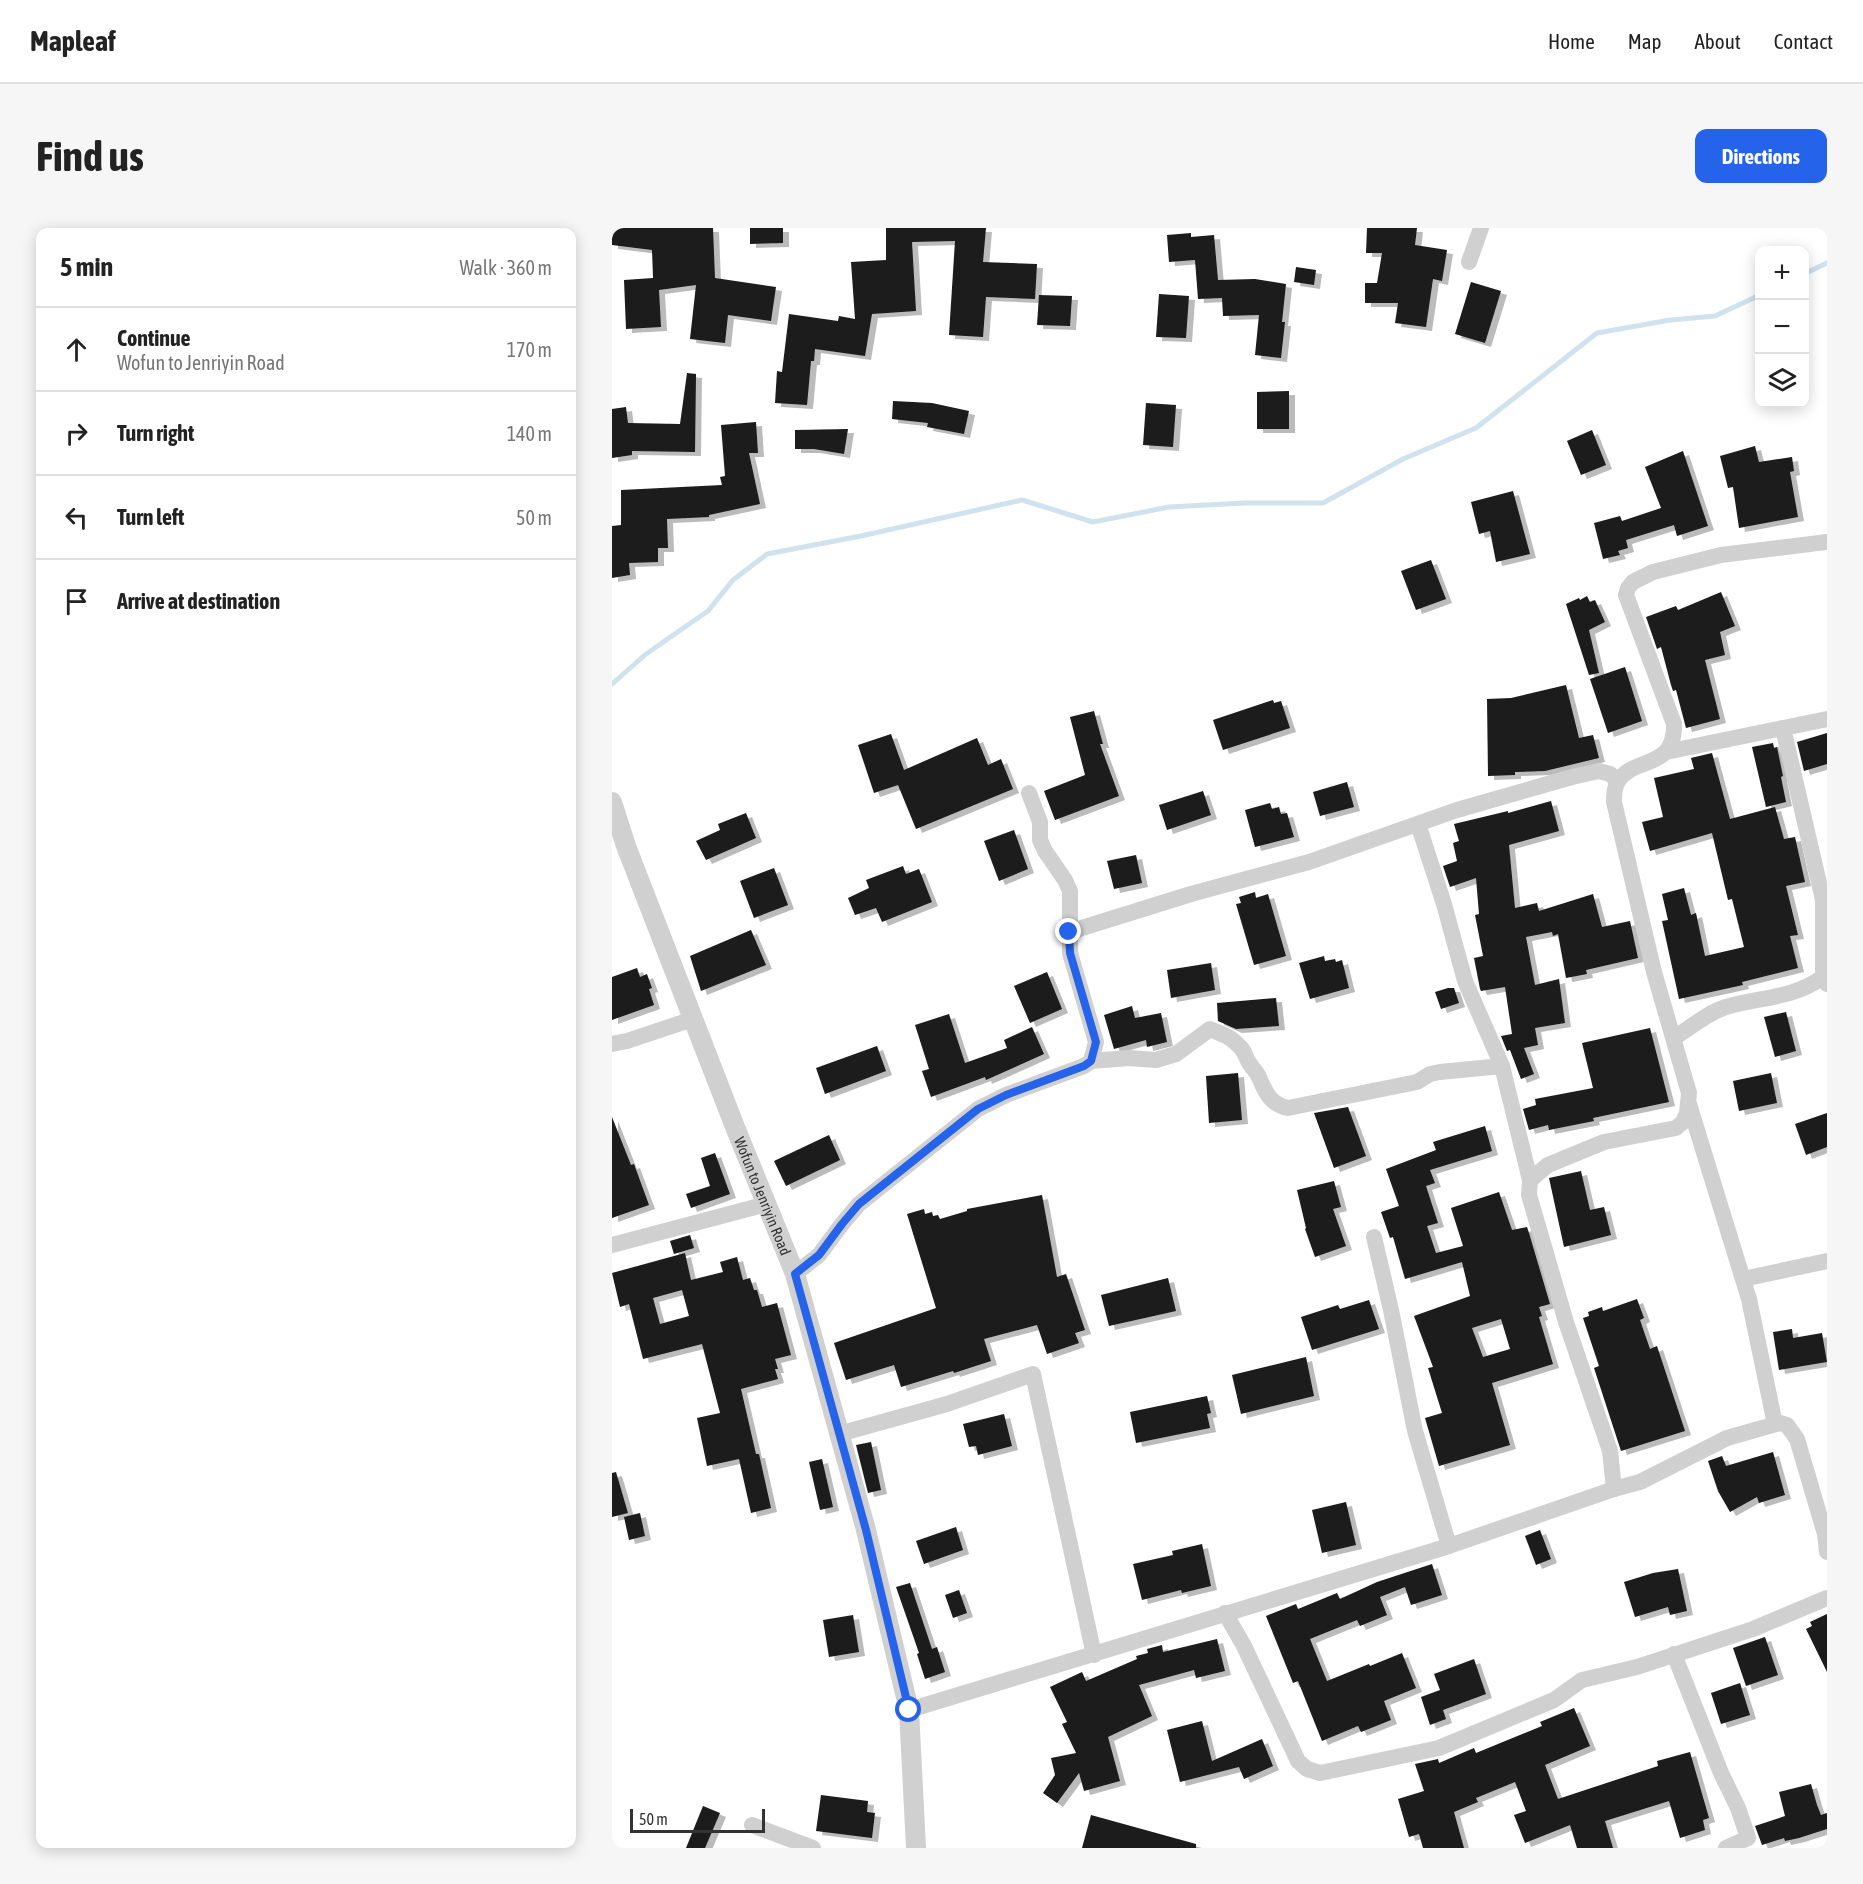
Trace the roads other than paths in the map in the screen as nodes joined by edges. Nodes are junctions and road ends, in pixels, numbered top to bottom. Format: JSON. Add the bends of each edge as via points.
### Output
{"nodes":[{"id":1,"x":1481,"y":228,"type":"edge"},
{"id":2,"x":1469,"y":262,"type":"dead end"},
{"id":3,"x":1827,"y":542,"type":"edge"},
{"id":4,"x":1827,"y":719,"type":"edge"},
{"id":5,"x":1783,"y":728,"type":"junction"},
{"id":6,"x":1666,"y":752,"type":"junction"},
{"id":7,"x":1618,"y":781,"type":"junction"},
{"id":8,"x":1029,"y":793,"type":"dead end"},
{"id":9,"x":612,"y":802,"type":"edge"},
{"id":10,"x":1418,"y":824,"type":"junction"},
{"id":11,"x":619,"y":847,"type":"edge"},
{"id":12,"x":1825,"y":900,"type":"edge"},
{"id":13,"x":1069,"y":932,"type":"junction"},
{"id":14,"x":1825,"y":980,"type":"edge"},
{"id":15,"x":693,"y":1018,"type":"junction"},
{"id":16,"x":1674,"y":1038,"type":"junction"},
{"id":17,"x":612,"y":1044,"type":"edge"},
{"id":18,"x":1091,"y":1061,"type":"junction"},
{"id":19,"x":1502,"y":1066,"type":"junction"},
{"id":20,"x":1689,"y":1104,"type":"junction"},
{"id":21,"x":1530,"y":1180,"type":"junction"},
{"id":22,"x":767,"y":1204,"type":"junction"},
{"id":23,"x":1374,"y":1237,"type":"dead end"},
{"id":24,"x":612,"y":1245,"type":"edge"},
{"id":25,"x":1827,"y":1262,"type":"edge"},
{"id":26,"x":795,"y":1274,"type":"junction"},
{"id":27,"x":1743,"y":1279,"type":"junction"},
{"id":28,"x":1775,"y":1424,"type":"junction"},
{"id":29,"x":839,"y":1434,"type":"junction"},
{"id":30,"x":1614,"y":1489,"type":"junction"},
{"id":31,"x":1826,"y":1534,"type":"edge"},
{"id":32,"x":1449,"y":1546,"type":"junction"},
{"id":33,"x":1827,"y":1552,"type":"edge"},
{"id":34,"x":1827,"y":1598,"type":"edge"},
{"id":35,"x":1225,"y":1613,"type":"junction"},
{"id":36,"x":1674,"y":1654,"type":"junction"},
{"id":37,"x":1094,"y":1655,"type":"junction"},
{"id":38,"x":909,"y":1710,"type":"junction"},
{"id":39,"x":752,"y":1825,"type":"dead end"},
{"id":40,"x":1750,"y":1843,"type":"edge"},
{"id":41,"x":813,"y":1848,"type":"edge"},
{"id":42,"x":916,"y":1848,"type":"edge"},
{"id":43,"x":1726,"y":1848,"type":"edge"}],
"edges":[{"from":1,"to":2,"type":"street"},
{"from":3,"to":6,"type":"street","via":[[1721,555],[1653,572],[1628,588],[1626,595],[1674,724],[1672,746]]},
{"from":4,"to":5,"type":"street"},
{"from":5,"to":6,"type":"street"},
{"from":5,"to":12,"type":"street"},
{"from":6,"to":7,"type":"street"},
{"from":7,"to":10,"type":"street","via":[[1599,771]]},
{"from":7,"to":16,"type":"street","via":[[1614,802],[1654,972]]},
{"from":8,"to":13,"type":"street","via":[[1040,822],[1040,840],[1070,891]]},
{"from":9,"to":11,"type":"street","name":"Wofun to Jenriyin Road"},
{"from":10,"to":13,"type":"street","via":[[1310,862]]},
{"from":10,"to":19,"type":"street","via":[[1465,981]]},
{"from":11,"to":15,"type":"street","name":"Wofun to Jenriyin Road"},
{"from":12,"to":14,"type":"street"},
{"from":13,"to":18,"type":"street","via":[[1070,953],[1096,1042]]},
{"from":14,"to":16,"type":"street","via":[[1792,994],[1726,1007]]},
{"from":15,"to":17,"type":"street"},
{"from":15,"to":22,"type":"street","name":"Wofun to Jenriyin Road"},
{"from":16,"to":20,"type":"street"},
{"from":18,"to":19,"type":"street","via":[[1156,1060],[1176,1054],[1210,1029],[1227,1034],[1243,1050],[1273,1102],[1288,1108],[1417,1082],[1440,1072]]},
{"from":18,"to":26,"type":"street","via":[[978,1109],[859,1204],[819,1255]]},
{"from":19,"to":21,"type":"street"},
{"from":20,"to":21,"type":"street","via":[[1683,1122],[1676,1128],[1604,1142],[1548,1165]]},
{"from":20,"to":27,"type":"street"},
{"from":21,"to":30,"type":"street","via":[[1529,1195],[1566,1322],[1610,1451]]},
{"from":22,"to":24,"type":"street"},
{"from":22,"to":26,"type":"street","name":"Wofun to Jenriyin Road"},
{"from":23,"to":32,"type":"street","via":[[1414,1431]]},
{"from":25,"to":27,"type":"street"},
{"from":26,"to":29,"type":"street","name":"Wofun to Jenriyin Road"},
{"from":27,"to":28,"type":"street"},
{"from":28,"to":30,"type":"street","via":[[1726,1438],[1640,1482]]},
{"from":28,"to":31,"type":"street","via":[[1787,1425],[1797,1438]]},
{"from":29,"to":37,"type":"street","via":[[947,1404],[1033,1374]]},
{"from":29,"to":38,"type":"street","name":"Wofun to Jenriyin Road"},
{"from":30,"to":32,"type":"street"},
{"from":31,"to":33,"type":"street"},
{"from":32,"to":35,"type":"street"},
{"from":34,"to":36,"type":"street","via":[[1753,1629]]},
{"from":35,"to":36,"type":"street","via":[[1298,1761],[1320,1773],[1439,1748],[1554,1700],[1582,1680]]},
{"from":35,"to":37,"type":"street"},
{"from":36,"to":40,"type":"street"},
{"from":37,"to":38,"type":"street"},
{"from":38,"to":42,"type":"street","name":"Wofun to Jenriyin Road"},
{"from":39,"to":41,"type":"street"},
{"from":40,"to":43,"type":"street"}]}
